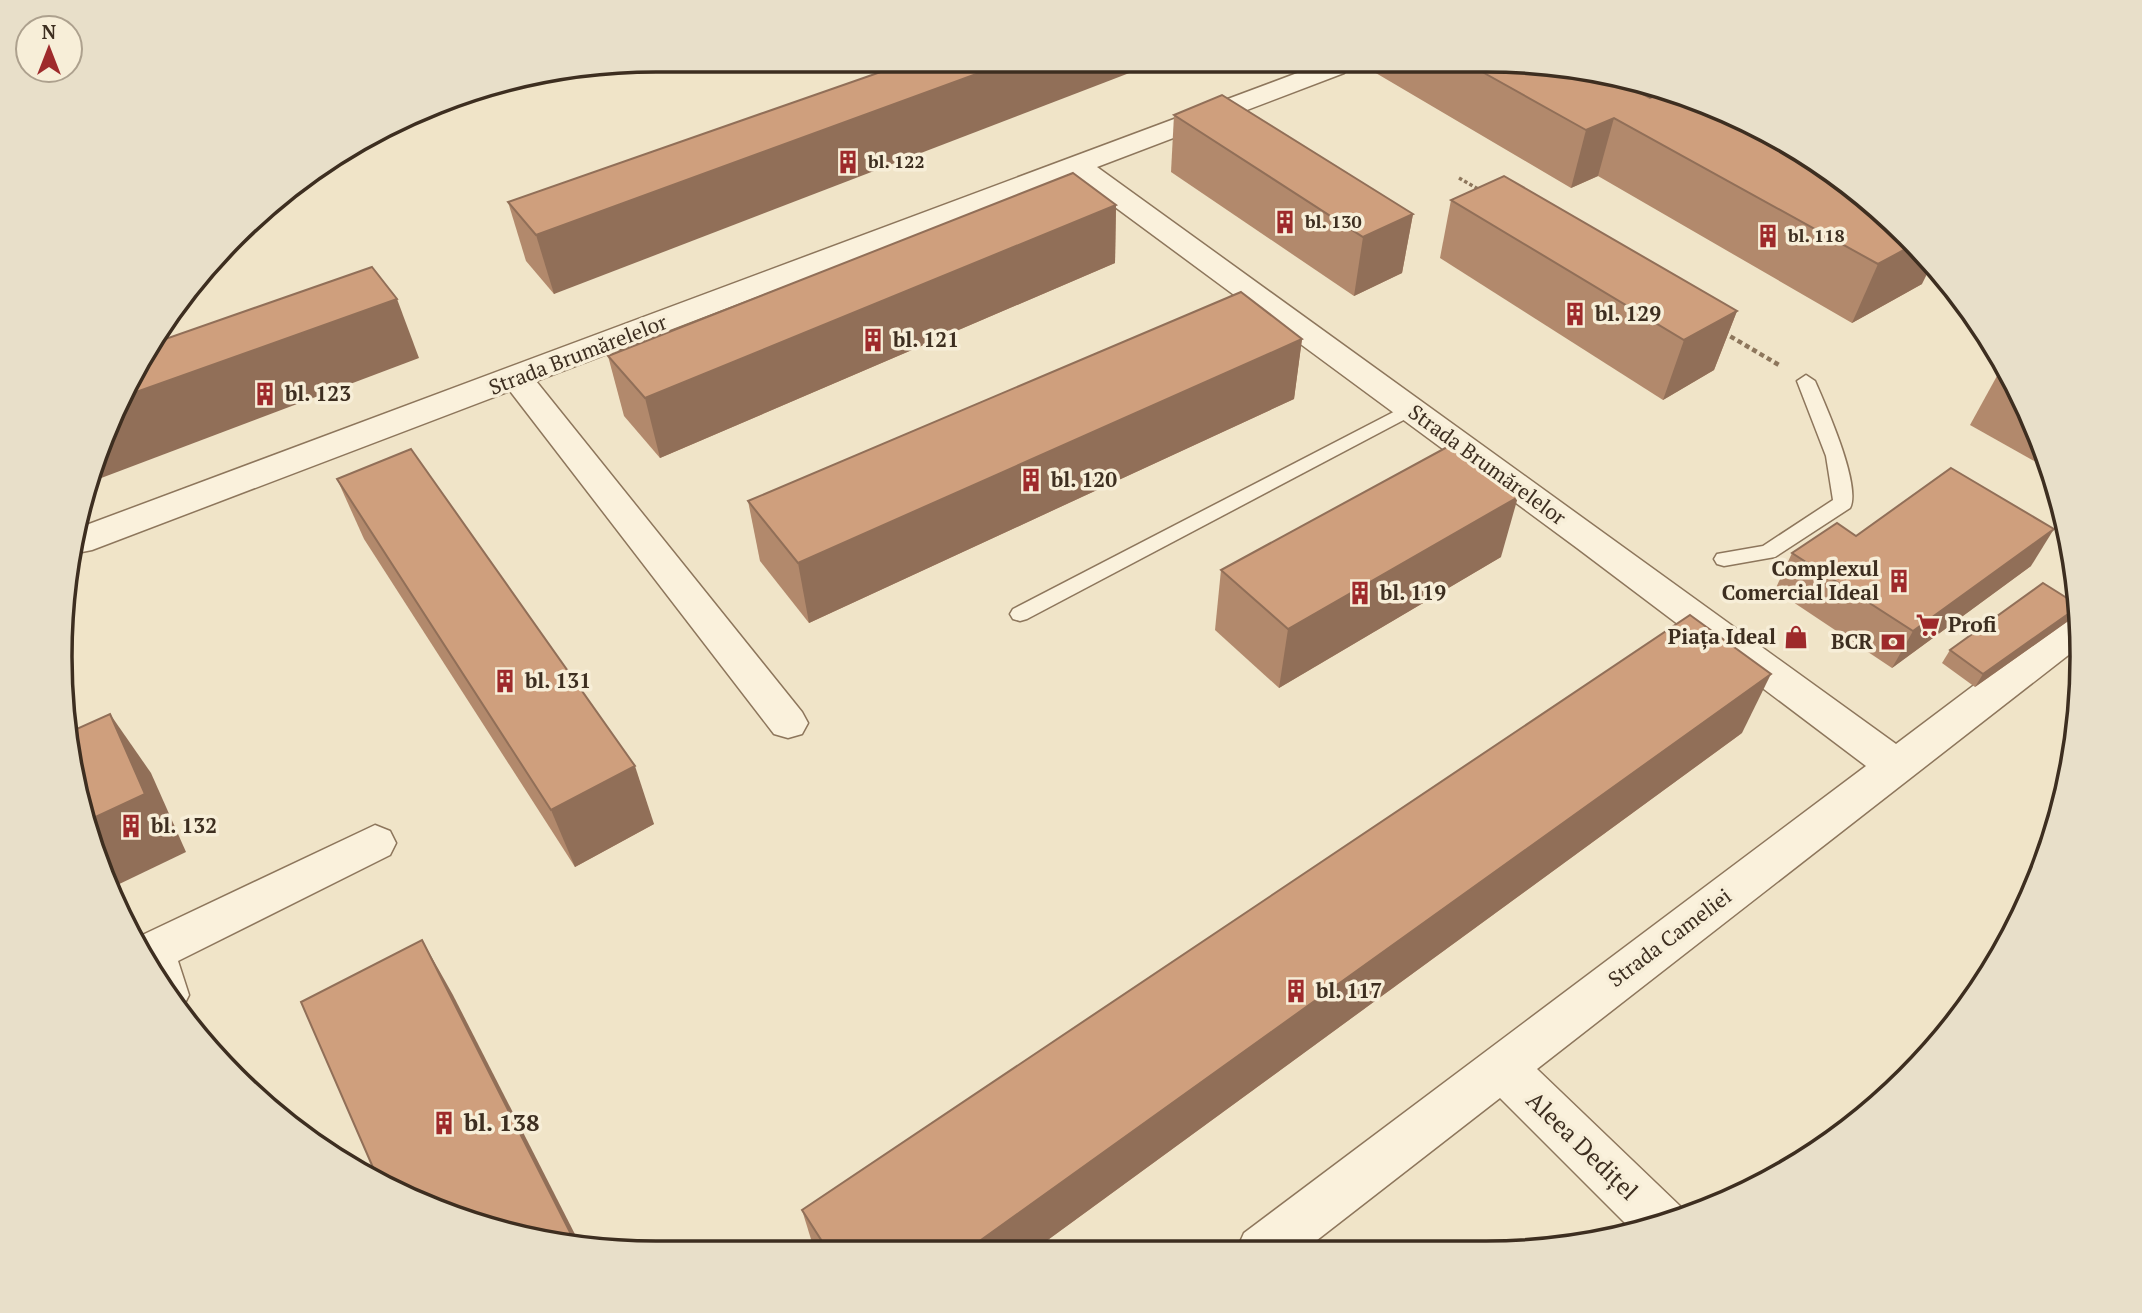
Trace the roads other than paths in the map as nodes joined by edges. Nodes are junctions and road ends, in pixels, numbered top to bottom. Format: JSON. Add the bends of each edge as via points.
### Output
{"nodes":[{"id":1,"x":1324,"y":72,"type":"edge"},
{"id":2,"x":1077,"y":166,"type":"junction"},
{"id":3,"x":517,"y":378,"type":"junction"},
{"id":4,"x":1806,"y":381,"type":"road end"},
{"id":5,"x":1409,"y":410,"type":"junction"},
{"id":6,"x":84,"y":539,"type":"edge"},
{"id":7,"x":1724,"y":559,"type":"dead end"},
{"id":8,"x":1020,"y":614,"type":"dead end"},
{"id":9,"x":2069,"y":633,"type":"edge"},
{"id":10,"x":788,"y":723,"type":"dead end"},
{"id":11,"x":1896,"y":766,"type":"junction"},
{"id":12,"x":375,"y":843,"type":"dead end"},
{"id":13,"x":152,"y":953,"type":"edge"},
{"id":14,"x":1502,"y":1067,"type":"junction"},
{"id":15,"x":1654,"y":1216,"type":"edge"},
{"id":16,"x":1275,"y":1241,"type":"edge"}],
"edges":[{"from":1,"to":2,"type":"street","name":"Strada Brumărelelor"},
{"from":2,"to":3,"type":"street","name":"Strada Brumărelelor"},
{"from":2,"to":5,"type":"street","name":"Strada Brumărelelor"},
{"from":3,"to":6,"type":"street","name":"Strada Brumărelelor"},
{"from":3,"to":10,"type":"street"},
{"from":4,"to":7,"type":"lane","via":[[1826,425],[1843,503],[1768,552]]},
{"from":5,"to":8,"type":"lane"},
{"from":5,"to":11,"type":"street","name":"Strada Brumărelelor","via":[[1690,610]]},
{"from":9,"to":11,"type":"street","name":"Strada Cameliei"},
{"from":11,"to":14,"type":"street","name":"Strada Cameliei"},
{"from":12,"to":13,"type":"street"},
{"from":14,"to":15,"type":"street","name":"Aleea Dedițel"},
{"from":14,"to":16,"type":"street","name":"Strada Cameliei"}]}
